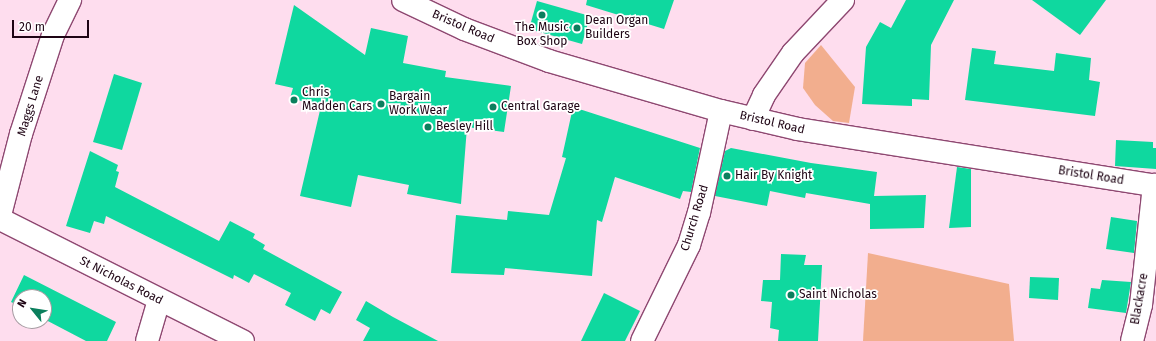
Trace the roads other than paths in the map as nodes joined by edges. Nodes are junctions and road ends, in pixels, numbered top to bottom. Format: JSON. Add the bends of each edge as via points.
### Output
{"nodes":[{"id":1,"x":70,"y":0,"type":"edge"},
{"id":2,"x":403,"y":0,"type":"edge"},
{"id":3,"x":843,"y":0,"type":"edge"},
{"id":4,"x":721,"y":111,"type":"junction"},
{"id":5,"x":753,"y":119,"type":"junction"},
{"id":6,"x":1155,"y":185,"type":"edge"},
{"id":7,"x":0,"y":215,"type":"edge"},
{"id":8,"x":0,"y":219,"type":"edge"},
{"id":9,"x":159,"y":300,"type":"junction"},
{"id":10,"x":147,"y":341,"type":"edge"},
{"id":11,"x":243,"y":341,"type":"edge"},
{"id":12,"x":642,"y":341,"type":"edge"},
{"id":13,"x":1132,"y":341,"type":"edge"}],
"edges":[{"from":1,"to":7,"type":"main road","name":"Maggs Lane","via":[[53,35],[21,134]]},
{"from":2,"to":4,"type":"main road","name":"Bristol Road","via":[[464,29],[549,61]]},
{"from":3,"to":5,"type":"main road","via":[[793,53],[764,95]]},
{"from":4,"to":5,"type":"main road","name":"Bristol Road"},
{"from":4,"to":12,"type":"main road","name":"Church Road","via":[[699,213],[688,245]]},
{"from":5,"to":6,"type":"main road","name":"Bristol Road","via":[[806,131]]},
{"from":6,"to":13,"type":"main road","name":"Blackacre","via":[[1141,305]]},
{"from":8,"to":9,"type":"main road","name":"St Nicholas Road"},
{"from":9,"to":10,"type":"main road"},
{"from":9,"to":11,"type":"main road","name":"St Nicholas Road"}]}
